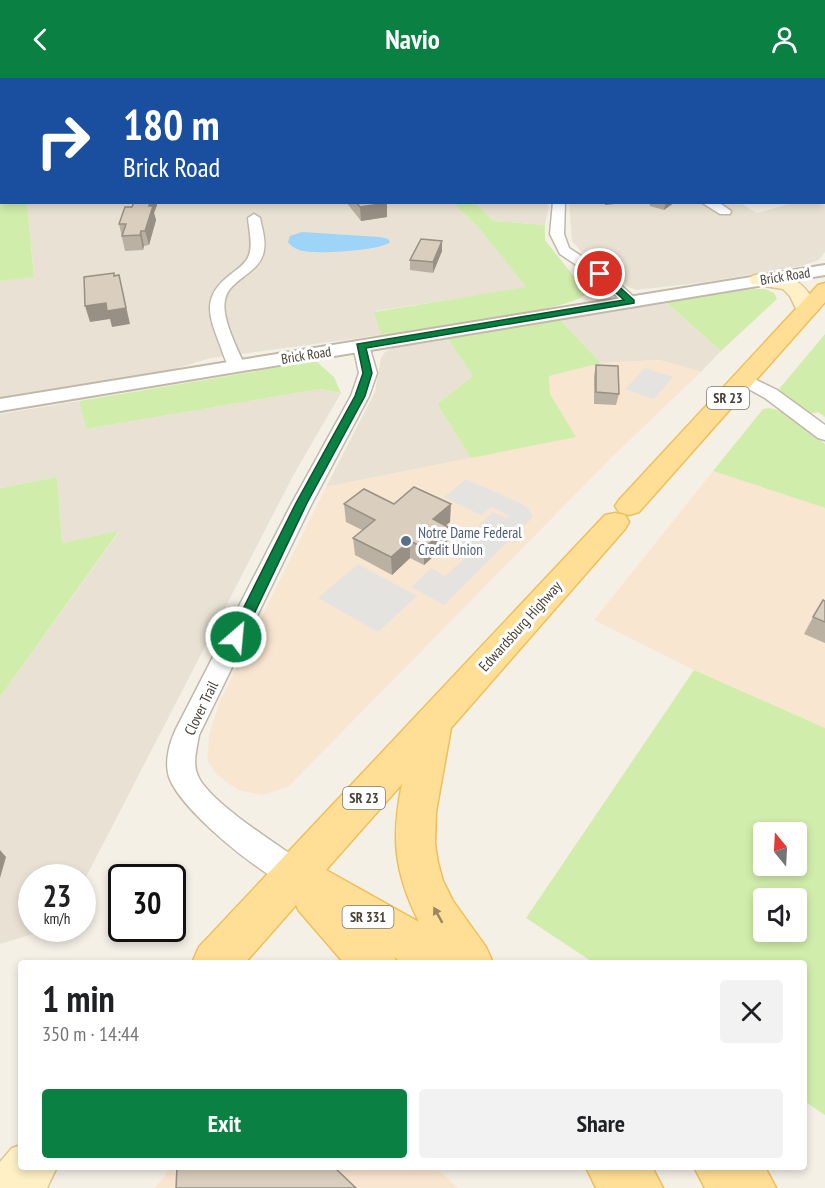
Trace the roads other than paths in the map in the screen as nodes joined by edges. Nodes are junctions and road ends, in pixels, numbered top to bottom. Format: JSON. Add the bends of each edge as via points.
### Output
{"nodes":[{"id":1,"x":559,"y":204,"type":"edge"},
{"id":2,"x":711,"y":204,"type":"edge"},
{"id":3,"x":725,"y":211,"type":"dead end"},
{"id":4,"x":254,"y":218,"type":"dead end"},
{"id":5,"x":825,"y":270,"type":"edge"},
{"id":6,"x":759,"y":280,"type":"junction"},
{"id":7,"x":825,"y":289,"type":"edge"},
{"id":8,"x":621,"y":303,"type":"junction"},
{"id":9,"x":806,"y":311,"type":"junction"},
{"id":10,"x":361,"y":346,"type":"junction"},
{"id":11,"x":237,"y":366,"type":"junction"},
{"id":12,"x":744,"y":380,"type":"junction"},
{"id":13,"x":0,"y":405,"type":"edge"},
{"id":14,"x":825,"y":434,"type":"edge"},
{"id":15,"x":434,"y":721,"type":"junction"},
{"id":16,"x":295,"y":875,"type":"junction"},
{"id":17,"x":218,"y":960,"type":"edge"},
{"id":18,"x":371,"y":960,"type":"edge"},
{"id":19,"x":436,"y":960,"type":"edge"},
{"id":20,"x":468,"y":960,"type":"edge"},
{"id":21,"x":28,"y":1170,"type":"edge"},
{"id":22,"x":615,"y":1170,"type":"edge"},
{"id":23,"x":724,"y":1170,"type":"edge"},
{"id":24,"x":12,"y":1188,"type":"edge"},
{"id":25,"x":636,"y":1188,"type":"edge"},
{"id":26,"x":749,"y":1188,"type":"edge"}],
"edges":[{"from":1,"to":8,"type":"street","via":[[556,232],[560,245],[576,261],[583,277]]},
{"from":2,"to":3,"type":"street"},
{"from":4,"to":11,"type":"street","via":[[256,255],[217,300]]},
{"from":5,"to":6,"type":"street","name":"Brick Road"},
{"from":6,"to":8,"type":"street","name":"Brick Road"},
{"from":6,"to":9,"type":"main road","via":[[776,280],[795,288]]},
{"from":7,"to":9,"type":"main road","name":"Edwardsburg Highway","number":"SR 23"},
{"from":8,"to":10,"type":"street","name":"Brick Road"},
{"from":9,"to":12,"type":"main road","name":"Edwardsburg Highway","number":"SR 23"},
{"from":10,"to":11,"type":"street","name":"Brick Road"},
{"from":10,"to":16,"type":"street","name":"Clover Trail","via":[[368,373],[360,396],[186,735],[180,759],[183,778],[198,800]]},
{"from":11,"to":13,"type":"street","name":"Brick Road"},
{"from":12,"to":14,"type":"street","via":[[780,400]]},
{"from":12,"to":15,"type":"main road","name":"Edwardsburg Highway","number":"SR 23"},
{"from":15,"to":16,"type":"main road","name":"Edwardsburg Highway","number":"SR 23"},
{"from":20,"to":15,"type":"main road","one_way":true,"via":[[428,897],[417,862],[414,826]]},
{"from":16,"to":17,"type":"main road","name":"Edwardsburg Highway","number":"SR 23"},
{"from":16,"to":18,"type":"main road","number":"SR 331"},
{"from":16,"to":19,"type":"main road","number":"SR 331"},
{"from":21,"to":24,"type":"main road"},
{"from":22,"to":25,"type":"main road"},
{"from":23,"to":26,"type":"main road"}]}
